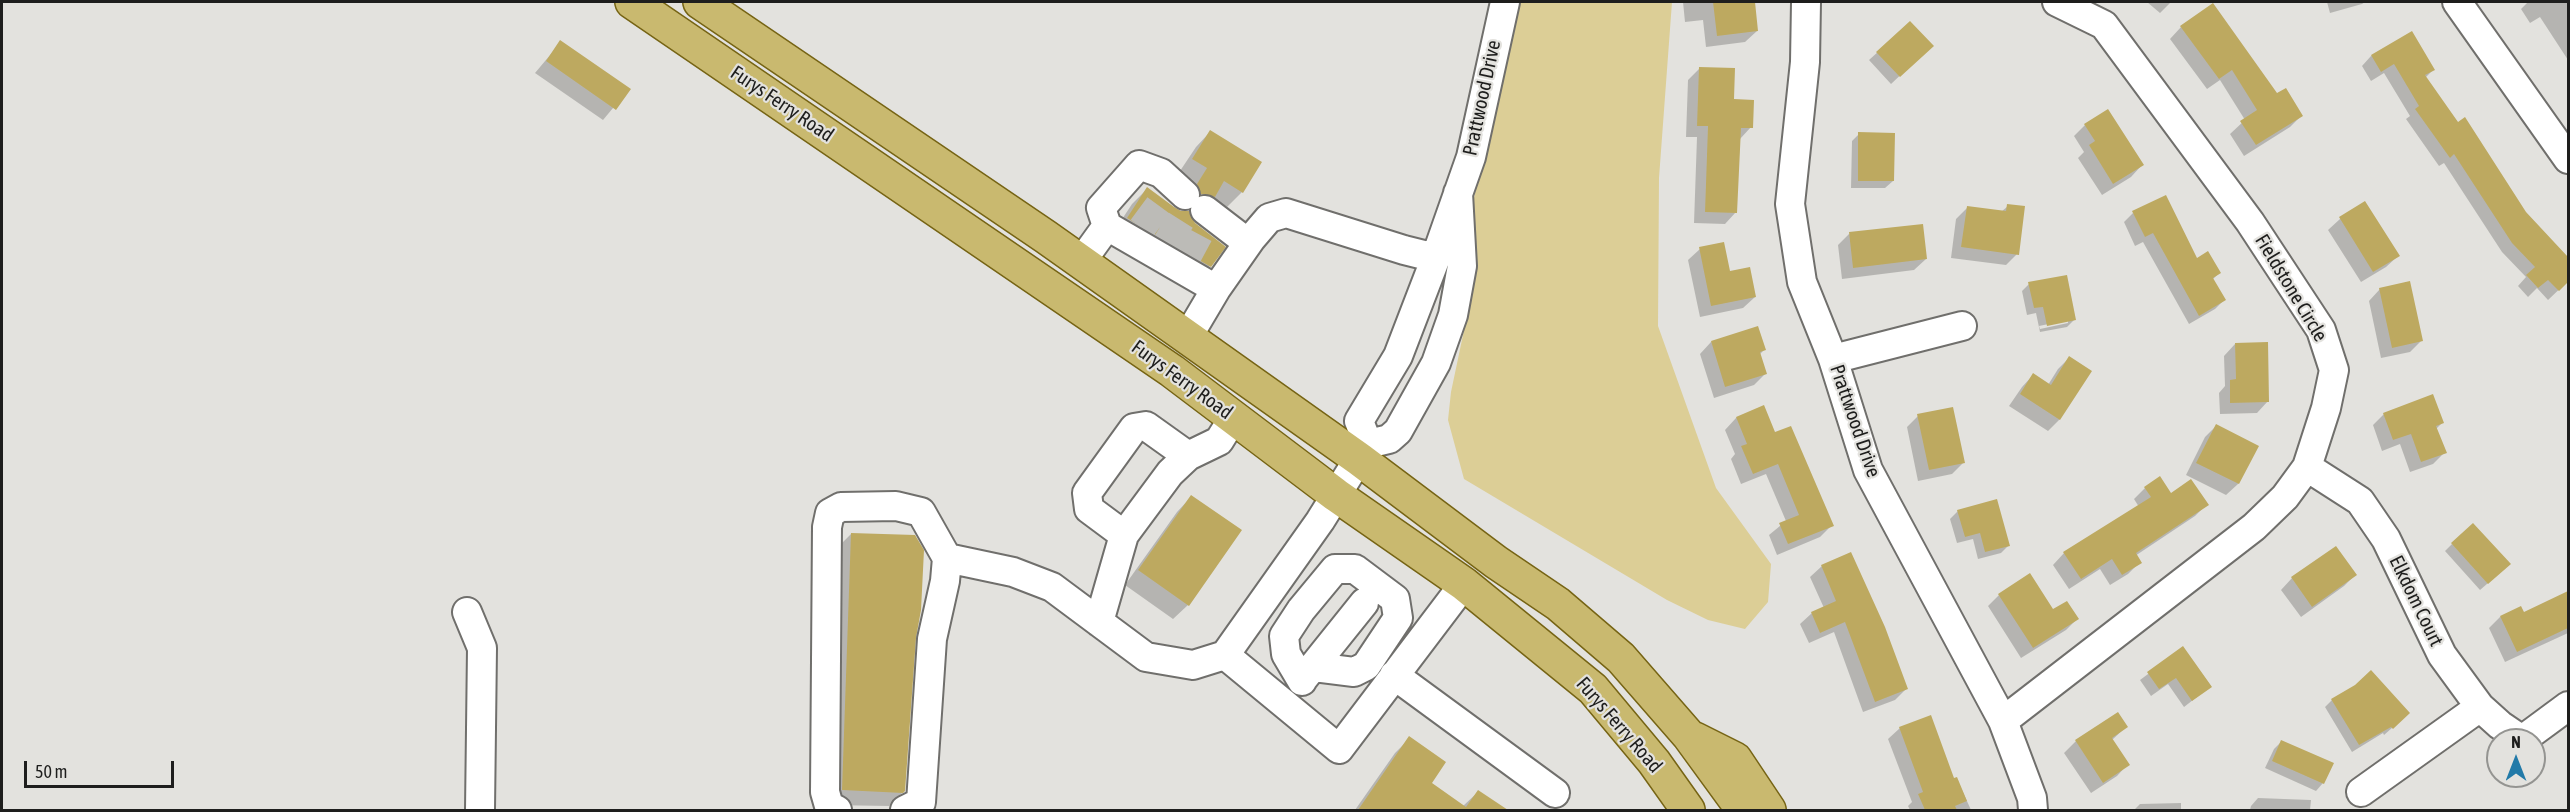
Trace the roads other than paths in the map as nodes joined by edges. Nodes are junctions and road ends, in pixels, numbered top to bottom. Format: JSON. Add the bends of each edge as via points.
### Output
{"nodes":[{"id":1,"x":632,"y":2,"type":"edge"},
{"id":2,"x":700,"y":2,"type":"edge"},
{"id":3,"x":1504,"y":2,"type":"edge"},
{"id":4,"x":1806,"y":2,"type":"edge"},
{"id":5,"x":2057,"y":2,"type":"edge"},
{"id":6,"x":2457,"y":2,"type":"edge"},
{"id":7,"x":2568,"y":159,"type":"edge"},
{"id":8,"x":1458,"y":193,"type":"junction"},
{"id":9,"x":1107,"y":226,"type":"junction"},
{"id":10,"x":1248,"y":243,"type":"junction"},
{"id":11,"x":1436,"y":258,"type":"junction"},
{"id":12,"x":1081,"y":262,"type":"junction"},
{"id":13,"x":1216,"y":290,"type":"junction"},
{"id":14,"x":1962,"y":326,"type":"dead end"},
{"id":15,"x":1187,"y":339,"type":"junction"},
{"id":16,"x":1833,"y":359,"type":"junction"},
{"id":17,"x":1234,"y":417,"type":"junction"},
{"id":18,"x":1364,"y":452,"type":"junction"},
{"id":19,"x":1188,"y":456,"type":"junction"},
{"id":20,"x":2307,"y":467,"type":"junction"},
{"id":21,"x":1336,"y":495,"type":"junction"},
{"id":22,"x":1124,"y":534,"type":"junction"},
{"id":23,"x":947,"y":558,"type":"junction"},
{"id":24,"x":1464,"y":584,"type":"junction"},
{"id":25,"x":1364,"y":603,"type":"dead end"},
{"id":26,"x":467,"y":612,"type":"dead end"},
{"id":27,"x":1099,"y":622,"type":"junction"},
{"id":28,"x":1225,"y":655,"type":"junction"},
{"id":29,"x":1394,"y":675,"type":"junction"},
{"id":30,"x":1285,"y":706,"type":"junction"},
{"id":31,"x":2568,"y":706,"type":"edge"},
{"id":32,"x":2480,"y":707,"type":"junction"},
{"id":33,"x":2003,"y":721,"type":"junction"},
{"id":34,"x":2506,"y":728,"type":"edge"},
{"id":35,"x":2538,"y":728,"type":"edge"},
{"id":36,"x":1689,"y":736,"type":"junction"},
{"id":37,"x":1654,"y":762,"type":"junction"},
{"id":38,"x":2361,"y":792,"type":"dead end"},
{"id":39,"x":1555,"y":793,"type":"dead end"},
{"id":40,"x":480,"y":810,"type":"edge"},
{"id":41,"x":837,"y":810,"type":"edge"},
{"id":42,"x":905,"y":810,"type":"edge"},
{"id":43,"x":1677,"y":810,"type":"edge"},
{"id":44,"x":1688,"y":810,"type":"edge"},
{"id":45,"x":1743,"y":810,"type":"edge"},
{"id":46,"x":1769,"y":810,"type":"edge"},
{"id":47,"x":2032,"y":810,"type":"edge"}],
"edges":[{"from":1,"to":17,"type":"main road","name":"Furys Ferry Road"},
{"from":2,"to":12,"type":"main road","name":"Furys Ferry Road"},
{"from":3,"to":8,"type":"street","name":"Prattwood Drive","via":[[1470,157]]},
{"from":4,"to":16,"type":"street","name":"Prattwood Drive","via":[[1790,204],[1802,282]]},
{"from":5,"to":20,"type":"street","name":"Fieldstone Circle","via":[[2104,25],[2250,222],[2321,330],[2334,370]]},
{"from":6,"to":7,"type":"street"},
{"from":8,"to":11,"type":"street","name":"Prattwood Drive"},
{"from":8,"to":18,"type":"street","name":"Prattwood Drive","via":[[1462,266],[1453,315],[1436,363],[1398,431]]},
{"from":9,"to":10,"type":"street","via":[[1101,208],[1139,165],[1161,173],[1190,206]]},
{"from":9,"to":12,"type":"street"},
{"from":9,"to":13,"type":"street","via":[[1137,235]]},
{"from":10,"to":11,"type":"street","via":[[1269,218],[1287,213]]},
{"from":10,"to":13,"type":"street"},
{"from":11,"to":18,"type":"street","name":"Prattwood Drive","via":[[1398,357],[1359,421]]},
{"from":12,"to":15,"type":"main road","name":"Furys Ferry Road"},
{"from":13,"to":15,"type":"street"},
{"from":14,"to":16,"type":"street"},
{"from":15,"to":18,"type":"main road","name":"Furys Ferry Road"},
{"from":16,"to":33,"type":"street","name":"Prattwood Drive","via":[[1868,470]]},
{"from":17,"to":19,"type":"street","via":[[1219,441]]},
{"from":17,"to":21,"type":"main road","name":"Furys Ferry Road"},
{"from":18,"to":21,"type":"street"},
{"from":18,"to":36,"type":"main road","name":"Furys Ferry Road","via":[[1496,562],[1558,604],[1621,658]]},
{"from":19,"to":22,"type":"street","via":[[1170,473]]},
{"from":19,"to":22,"type":"street","via":[[1146,426],[1134,429],[1087,493],[1089,508]]},
{"from":20,"to":32,"type":"street","name":"Elkdom Court","via":[[2360,501],[2386,539],[2442,655]]},
{"from":20,"to":33,"type":"street","name":"Fieldstone Circle","via":[[2285,497],[2254,527]]},
{"from":21,"to":24,"type":"main road","name":"Furys Ferry Road"},
{"from":21,"to":28,"type":"street"},
{"from":22,"to":27,"type":"street"},
{"from":23,"to":27,"type":"street","via":[[1013,572],[1052,586]]},
{"from":23,"to":41,"type":"street","via":[[921,512],[885,506],[841,507],[830,513],[825,792],[829,806]]},
{"from":23,"to":42,"type":"street","via":[[932,639],[921,802]]},
{"from":24,"to":29,"type":"street"},
{"from":24,"to":37,"type":"main road","name":"Furys Ferry Road","via":[[1593,689]]},
{"from":25,"to":30,"type":"street"},
{"from":26,"to":40,"type":"street","via":[[482,648]]},
{"from":27,"to":28,"type":"street","via":[[1146,657],[1194,665]]},
{"from":28,"to":30,"type":"street"},
{"from":29,"to":30,"type":"street","via":[[1339,749]]},
{"from":29,"to":39,"type":"street"},
{"from":31,"to":35,"type":"street"},
{"from":32,"to":34,"type":"street","name":"Elkdom Court"},
{"from":32,"to":38,"type":"street"},
{"from":33,"to":47,"type":"street","name":"Prattwood Drive","via":[[2032,798]]},
{"from":36,"to":45,"type":"main road","name":"Furys Ferry Road"},
{"from":36,"to":46,"type":"main road","via":[[1735,759]]},
{"from":37,"to":43,"type":"main road"},
{"from":37,"to":44,"type":"main road","name":"Furys Ferry Road"}]}
